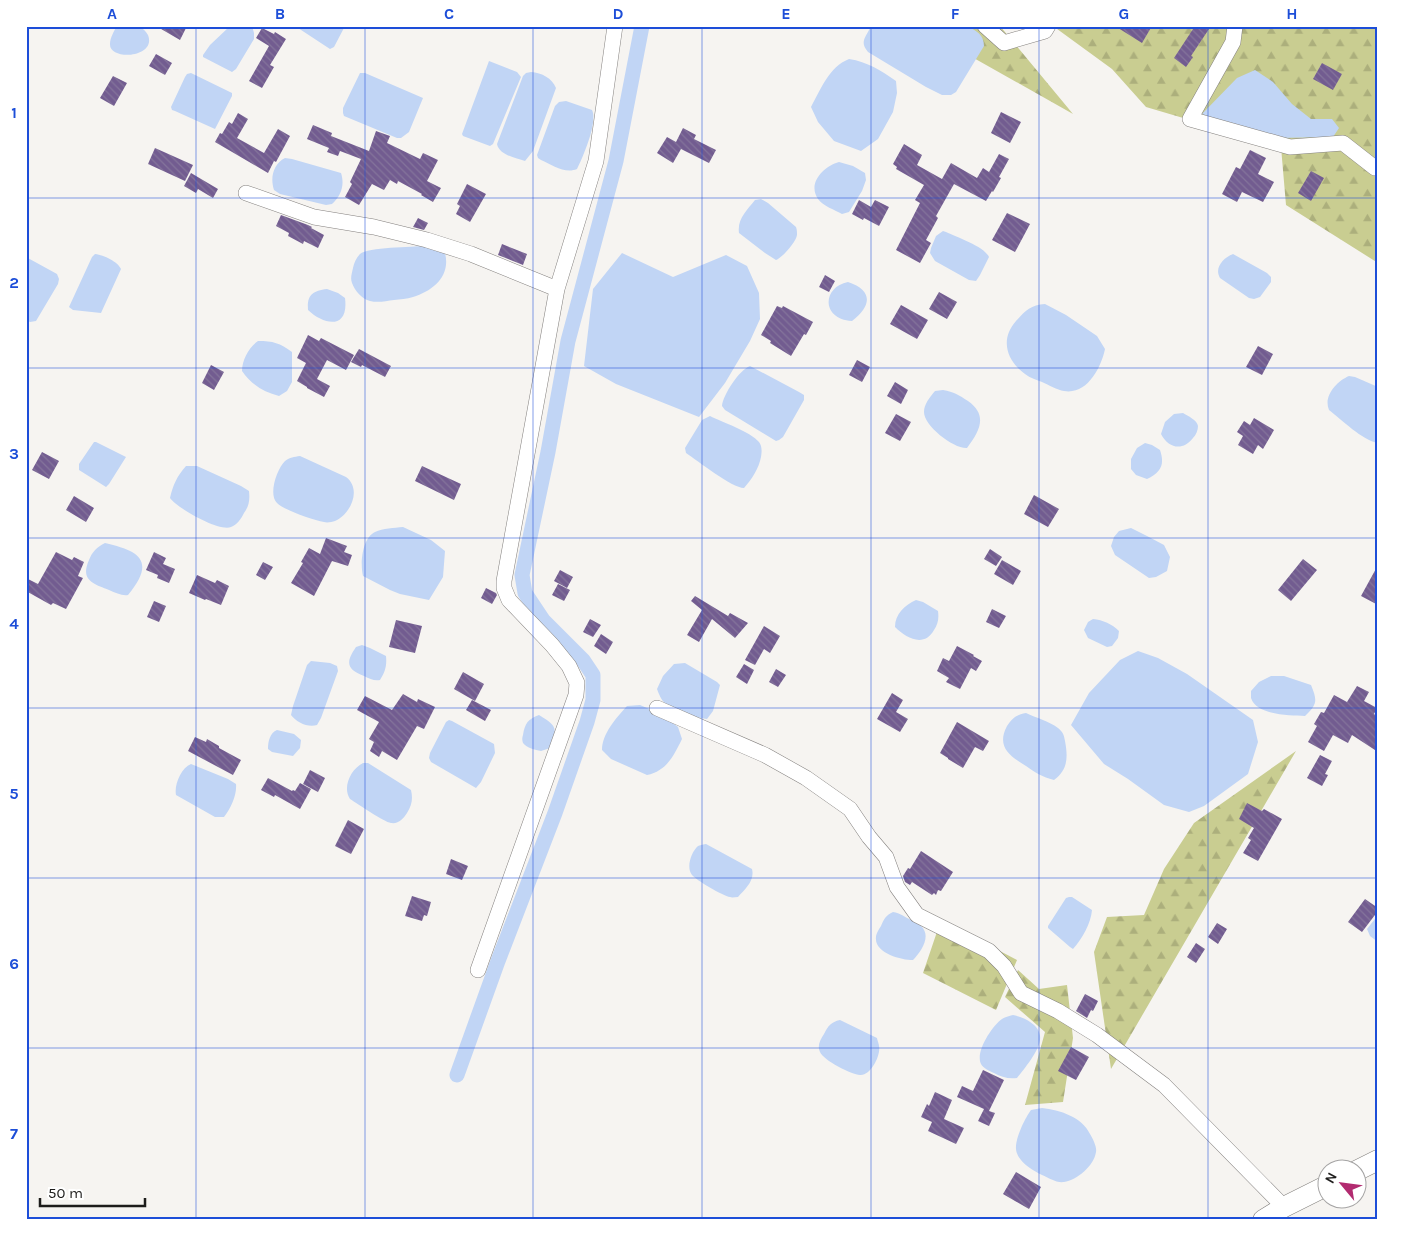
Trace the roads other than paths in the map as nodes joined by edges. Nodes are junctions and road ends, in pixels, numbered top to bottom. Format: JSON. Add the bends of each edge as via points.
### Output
{"nodes":[{"id":1,"x":616,"y":26,"type":"edge"},
{"id":2,"x":985,"y":26,"type":"edge"},
{"id":3,"x":1048,"y":26,"type":"edge"},
{"id":4,"x":1235,"y":26,"type":"edge"},
{"id":5,"x":1375,"y":168,"type":"dead end"},
{"id":6,"x":246,"y":193,"type":"dead end"},
{"id":7,"x":557,"y":289,"type":"junction"},
{"id":8,"x":657,"y":708,"type":"dead end"},
{"id":9,"x":478,"y":970,"type":"dead end"},
{"id":10,"x":1378,"y":1160,"type":"edge"},
{"id":11,"x":1366,"y":1166,"type":"edge"},
{"id":12,"x":1316,"y":1191,"type":"edge"},
{"id":13,"x":1284,"y":1207,"type":"junction"},
{"id":14,"x":1263,"y":1220,"type":"edge"}],
"edges":[{"from":1,"to":7,"type":"street","via":[[596,161]]},
{"from":2,"to":3,"type":"street","via":[[1004,43],[1045,31]]},
{"from":4,"to":5,"type":"street","via":[[1233,42],[1190,120],[1290,147],[1343,143]]},
{"from":6,"to":7,"type":"street","via":[[314,217],[427,240]]},
{"from":7,"to":9,"type":"street","via":[[504,588],[509,600],[569,666],[577,683],[576,695]]},
{"from":8,"to":13,"type":"street","via":[[765,755],[806,778],[850,809],[886,857],[897,887],[917,915],[989,951],[1004,966],[1021,992],[1097,1035],[1164,1085]]},
{"from":10,"to":11,"type":"main road"},
{"from":12,"to":13,"type":"main road"},
{"from":13,"to":14,"type":"main road"}]}
